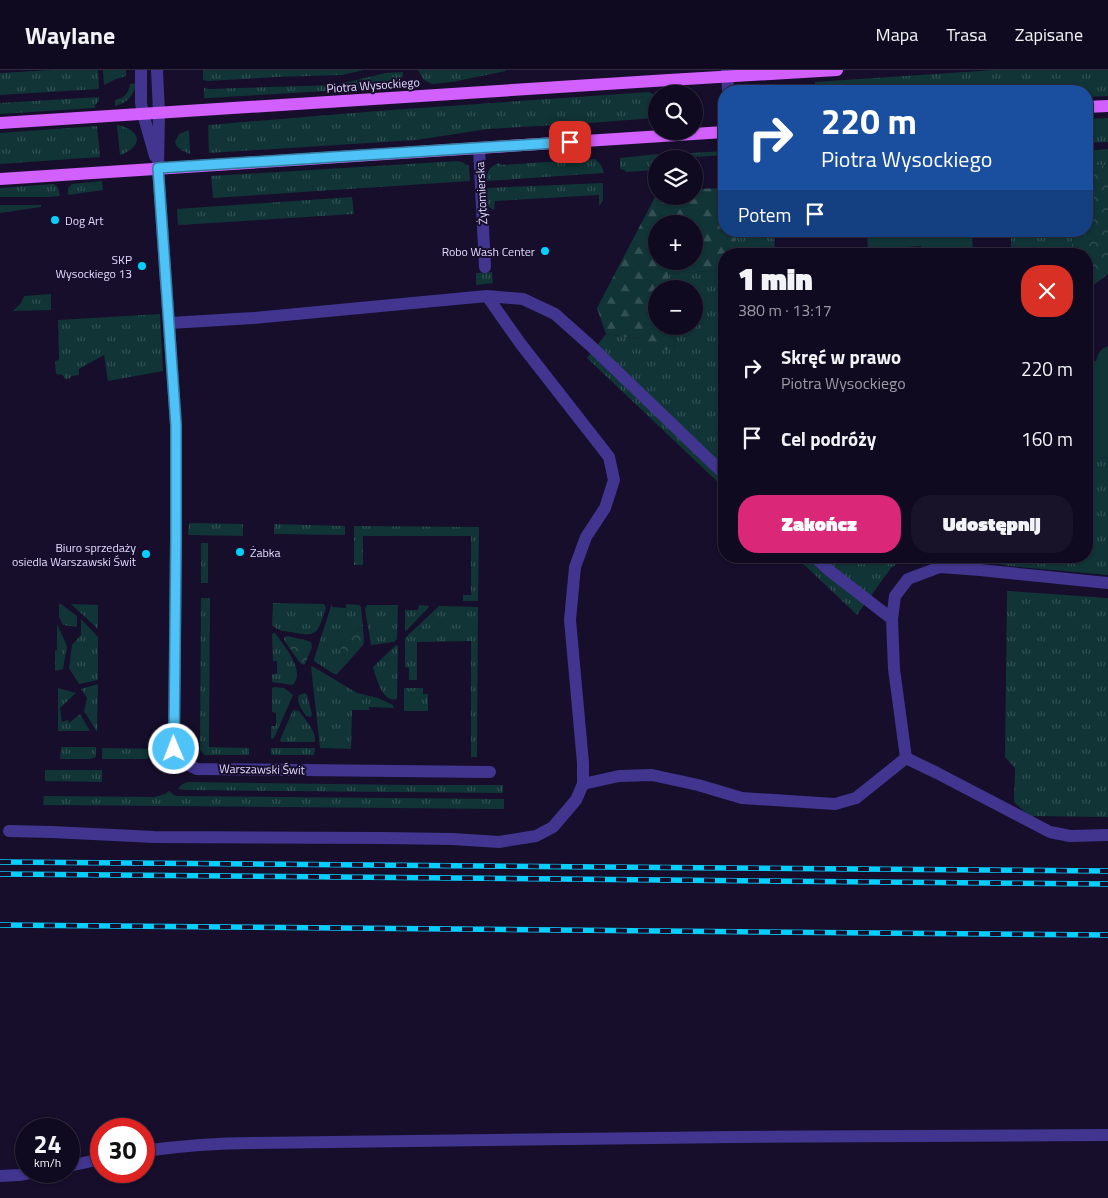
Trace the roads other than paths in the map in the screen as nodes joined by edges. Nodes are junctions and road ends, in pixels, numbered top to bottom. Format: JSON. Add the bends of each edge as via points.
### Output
{"nodes":[{"id":1,"x":141,"y":70,"type":"edge"},
{"id":2,"x":157,"y":70,"type":"edge"},
{"id":3,"x":837,"y":70,"type":"edge"},
{"id":4,"x":727,"y":73,"type":"edge"},
{"id":5,"x":1108,"y":106,"type":"edge"},
{"id":6,"x":1093,"y":107,"type":"edge"},
{"id":7,"x":159,"y":113,"type":"junction"},
{"id":8,"x":143,"y":114,"type":"junction"},
{"id":9,"x":0,"y":123,"type":"edge"},
{"id":10,"x":718,"y":132,"type":"edge"},
{"id":11,"x":479,"y":148,"type":"junction"},
{"id":12,"x":158,"y":168,"type":"junction"},
{"id":13,"x":0,"y":179,"type":"edge"},
{"id":14,"x":485,"y":267,"type":"dead end"},
{"id":15,"x":487,"y":296,"type":"junction"},
{"id":16,"x":170,"y":323,"type":"junction"},
{"id":17,"x":718,"y":468,"type":"edge"},
{"id":18,"x":822,"y":563,"type":"edge"},
{"id":19,"x":1108,"y":583,"type":"edge"},
{"id":20,"x":892,"y":619,"type":"junction"},
{"id":21,"x":906,"y":758,"type":"junction"},
{"id":22,"x":490,"y":772,"type":"dead end"},
{"id":23,"x":583,"y":784,"type":"junction"},
{"id":24,"x":9,"y":832,"type":"dead end"},
{"id":25,"x":1108,"y":835,"type":"edge"},
{"id":26,"x":1108,"y":1135,"type":"edge"},
{"id":27,"x":155,"y":1150,"type":"edge"},
{"id":28,"x":15,"y":1175,"type":"edge"},
{"id":29,"x":0,"y":1176,"type":"edge"}],
"edges":[{"from":1,"to":8,"type":"street"},
{"from":2,"to":7,"type":"street"},
{"from":3,"to":4,"type":"main road","name":"Piotra Wysockiego"},
{"from":4,"to":7,"type":"main road","name":"Piotra Wysockiego"},
{"from":5,"to":6,"type":"main road"},
{"from":7,"to":8,"type":"main road","name":"Piotra Wysockiego"},
{"from":7,"to":12,"type":"street"},
{"from":8,"to":9,"type":"main road","name":"Piotra Wysockiego"},
{"from":8,"to":12,"type":"street"},
{"from":10,"to":11,"type":"main road"},
{"from":11,"to":12,"type":"main road"},
{"from":11,"to":14,"type":"street","name":"Żytomierska"},
{"from":12,"to":13,"type":"main road"},
{"from":12,"to":16,"type":"street","name":"Warszawski Świt"},
{"from":15,"to":16,"type":"street"},
{"from":15,"to":17,"type":"street","via":[[523,299],[555,314]]},
{"from":15,"to":23,"type":"street","via":[[609,457],[614,480],[605,508],[586,537],[574,566],[570,620]]},
{"from":16,"to":22,"type":"street","name":"Warszawski Świt","via":[[176,442],[173,740],[179,759],[197,769]]},
{"from":18,"to":20,"type":"street"},
{"from":19,"to":20,"type":"street","via":[[940,567],[908,579],[895,596]]},
{"from":20,"to":21,"type":"street","via":[[894,669]]},
{"from":21,"to":23,"type":"street","via":[[856,798],[834,804],[742,798],[652,775],[619,776]]},
{"from":21,"to":25,"type":"street","via":[[1050,832],[1070,836]]},
{"from":23,"to":24,"type":"street","via":[[576,800],[553,827],[536,836],[499,842]]},
{"from":26,"to":27,"type":"street","via":[[214,1143]]},
{"from":28,"to":29,"type":"street"}]}
